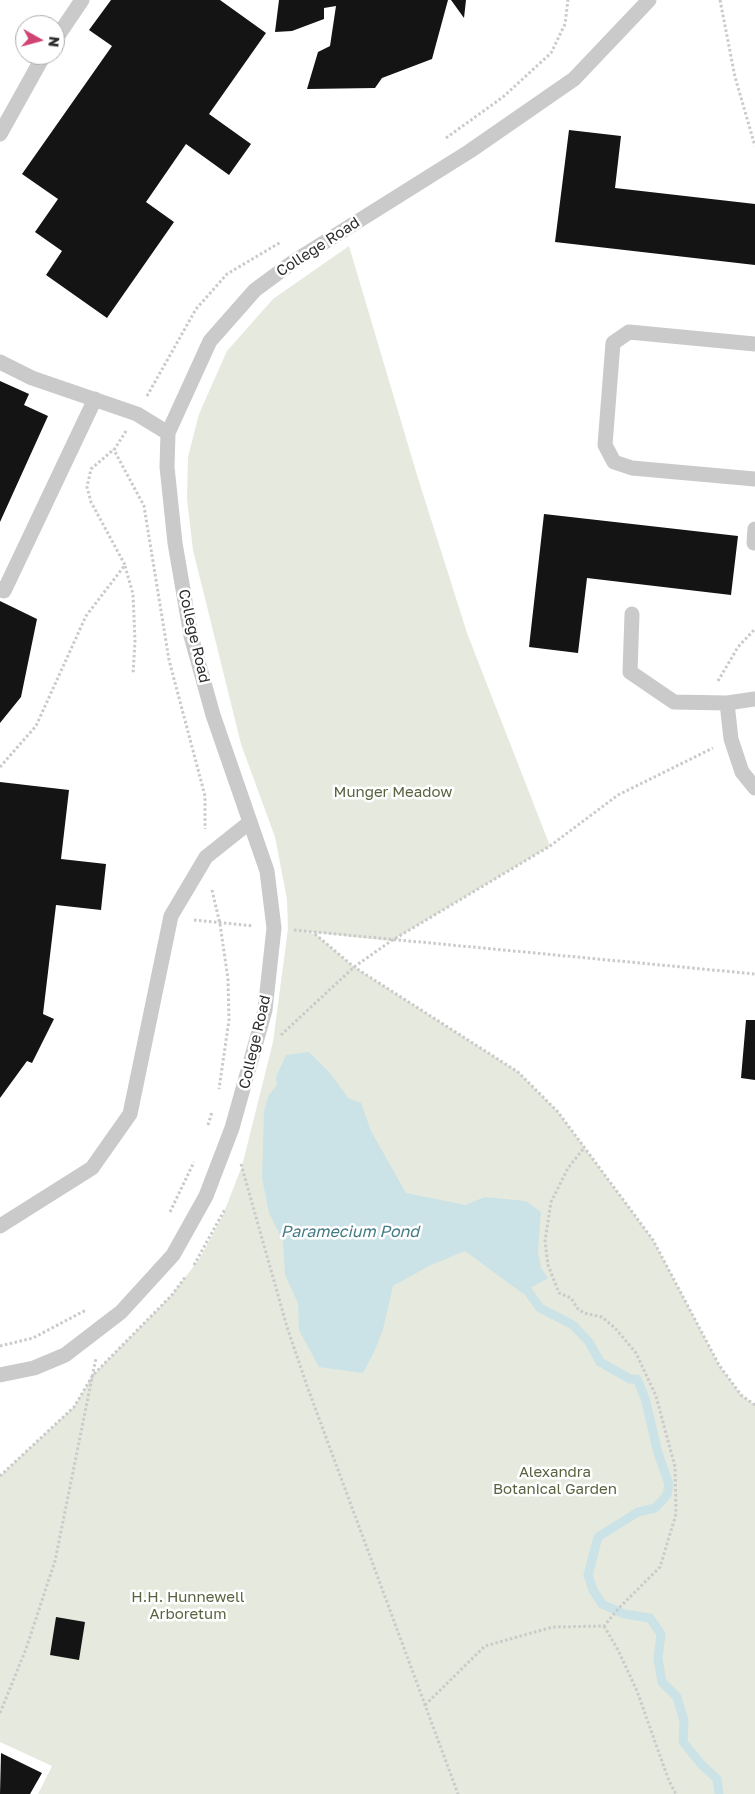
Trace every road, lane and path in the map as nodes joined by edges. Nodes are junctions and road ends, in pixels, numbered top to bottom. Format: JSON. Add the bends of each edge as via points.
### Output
{"nodes":[{"id":1,"x":82,"y":0,"type":"edge"},
{"id":2,"x":568,"y":0,"type":"edge"},
{"id":3,"x":649,"y":0,"type":"edge"},
{"id":4,"x":720,"y":0,"type":"edge"},
{"id":5,"x":65,"y":25,"type":"edge"},
{"id":6,"x":38,"y":65,"type":"edge"},
{"id":7,"x":0,"y":134,"type":"edge"},
{"id":8,"x":439,"y":143,"type":"dead end"},
{"id":9,"x":755,"y":146,"type":"edge"},
{"id":10,"x":285,"y":240,"type":"dead end"},
{"id":11,"x":755,"y":344,"type":"edge"},
{"id":12,"x":0,"y":362,"type":"edge"},
{"id":13,"x":95,"y":400,"type":"junction"},
{"id":14,"x":137,"y":414,"type":"junction"},
{"id":15,"x":168,"y":433,"type":"junction"},
{"id":16,"x":114,"y":450,"type":"junction"},
{"id":17,"x":755,"y":479,"type":"edge"},
{"id":18,"x":125,"y":565,"type":"junction"},
{"id":19,"x":2,"y":590,"type":"edge"},
{"id":20,"x":632,"y":614,"type":"dead end"},
{"id":21,"x":755,"y":629,"type":"edge"},
{"id":22,"x":133,"y":674,"type":"dead end"},
{"id":23,"x":755,"y":699,"type":"edge"},
{"id":24,"x":711,"y":703,"type":"junction"},
{"id":25,"x":727,"y":703,"type":"junction"},
{"id":26,"x":731,"y":739,"type":"junction"},
{"id":27,"x":0,"y":767,"type":"edge"},
{"id":28,"x":755,"y":788,"type":"edge"},
{"id":29,"x":250,"y":822,"type":"junction"},
{"id":30,"x":206,"y":857,"type":"junction"},
{"id":31,"x":171,"y":916,"type":"junction"},
{"id":32,"x":220,"y":924,"type":"junction"},
{"id":33,"x":274,"y":928,"type":"junction"},
{"id":34,"x":315,"y":934,"type":"junction"},
{"id":35,"x":391,"y":941,"type":"junction"},
{"id":36,"x":354,"y":967,"type":"junction"},
{"id":37,"x":755,"y":974,"type":"edge"},
{"id":38,"x":280,"y":1036,"type":"dead end"},
{"id":39,"x":251,"y":1065,"type":"junction"},
{"id":40,"x":213,"y":1109,"type":"dead end"},
{"id":41,"x":207,"y":1126,"type":"dead end"},
{"id":42,"x":232,"y":1128,"type":"junction"},
{"id":43,"x":584,"y":1148,"type":"junction"},
{"id":44,"x":195,"y":1160,"type":"dead end"},
{"id":45,"x":168,"y":1215,"type":"dead end"},
{"id":46,"x":0,"y":1226,"type":"edge"},
{"id":47,"x":90,"y":1307,"type":"dead end"},
{"id":48,"x":0,"y":1346,"type":"edge"},
{"id":49,"x":0,"y":1375,"type":"edge"},
{"id":50,"x":94,"y":1375,"type":"dead end"},
{"id":51,"x":755,"y":1405,"type":"edge"},
{"id":52,"x":604,"y":1626,"type":"junction"},
{"id":53,"x":425,"y":1705,"type":"junction"},
{"id":54,"x":0,"y":1713,"type":"edge"},
{"id":55,"x":458,"y":1794,"type":"edge"},
{"id":56,"x":676,"y":1794,"type":"edge"}],
"edges":[{"from":1,"to":5,"type":"lane"},
{"from":2,"to":8,"type":"path","via":[[565,24],[552,54],[503,96]]},
{"from":3,"to":15,"type":"lane","name":"College Road","via":[[574,79],[470,151],[293,262],[255,290],[210,341]]},
{"from":4,"to":9,"type":"path","via":[[735,77]]},
{"from":6,"to":7,"type":"lane"},
{"from":10,"to":14,"type":"path","via":[[227,274],[196,309]]},
{"from":11,"to":17,"type":"lane","via":[[629,332],[613,343],[605,445],[614,462],[632,468]]},
{"from":12,"to":13,"type":"lane","via":[[32,378]]},
{"from":13,"to":14,"type":"lane"},
{"from":13,"to":19,"type":"lane"},
{"from":14,"to":15,"type":"lane"},
{"from":14,"to":16,"type":"path"},
{"from":15,"to":29,"type":"lane","name":"College Road","via":[[167,467],[175,543],[191,636],[213,715]]},
{"from":16,"to":18,"type":"path","via":[[92,469],[86,487]]},
{"from":16,"to":30,"type":"path","via":[[144,506],[169,660],[205,796]]},
{"from":18,"to":22,"type":"path","via":[[133,594],[136,641]]},
{"from":18,"to":27,"type":"path","via":[[86,616],[36,726]]},
{"from":20,"to":24,"type":"lane","via":[[630,672],[674,702]]},
{"from":21,"to":24,"type":"path","via":[[738,647],[712,692]]},
{"from":23,"to":25,"type":"lane"},
{"from":24,"to":25,"type":"lane"},
{"from":25,"to":26,"type":"lane"},
{"from":26,"to":28,"type":"lane","via":[[742,772]]},
{"from":26,"to":35,"type":"path","via":[[618,796],[550,846]]},
{"from":29,"to":30,"type":"lane"},
{"from":29,"to":33,"type":"lane","name":"College Road","via":[[267,870]]},
{"from":30,"to":31,"type":"lane"},
{"from":30,"to":32,"type":"path"},
{"from":31,"to":32,"type":"path"},
{"from":31,"to":46,"type":"lane","via":[[130,1114],[92,1168]]},
{"from":32,"to":33,"type":"path"},
{"from":32,"to":39,"type":"path","via":[[228,980],[229,1020],[218,1091]]},
{"from":33,"to":34,"type":"path"},
{"from":33,"to":39,"type":"lane","name":"College Road","via":[[265,1010]]},
{"from":34,"to":35,"type":"path"},
{"from":34,"to":36,"type":"path"},
{"from":35,"to":36,"type":"path"},
{"from":35,"to":37,"type":"path"},
{"from":36,"to":38,"type":"path"},
{"from":36,"to":43,"type":"path","via":[[518,1072],[558,1112]]},
{"from":39,"to":42,"type":"lane","name":"College Road"},
{"from":40,"to":41,"type":"path"},
{"from":42,"to":49,"type":"lane","name":"College Road","via":[[206,1196],[173,1255],[121,1312],[65,1355],[34,1368]]},
{"from":42,"to":53,"type":"path","via":[[290,1336]]},
{"from":43,"to":51,"type":"path","via":[[653,1240],[719,1365],[741,1396]]},
{"from":43,"to":52,"type":"path","via":[[568,1168],[551,1202],[545,1241],[548,1265],[559,1294],[571,1298],[584,1313],[602,1317],[636,1353],[656,1396],[676,1467],[676,1514],[660,1567]]},
{"from":44,"to":45,"type":"path"},
{"from":47,"to":48,"type":"path","via":[[33,1338]]},
{"from":50,"to":54,"type":"path","via":[[55,1561],[26,1649]]},
{"from":52,"to":53,"type":"path","via":[[553,1627],[485,1646]]},
{"from":52,"to":56,"type":"path","via":[[637,1691]]},
{"from":53,"to":55,"type":"path"}]}
